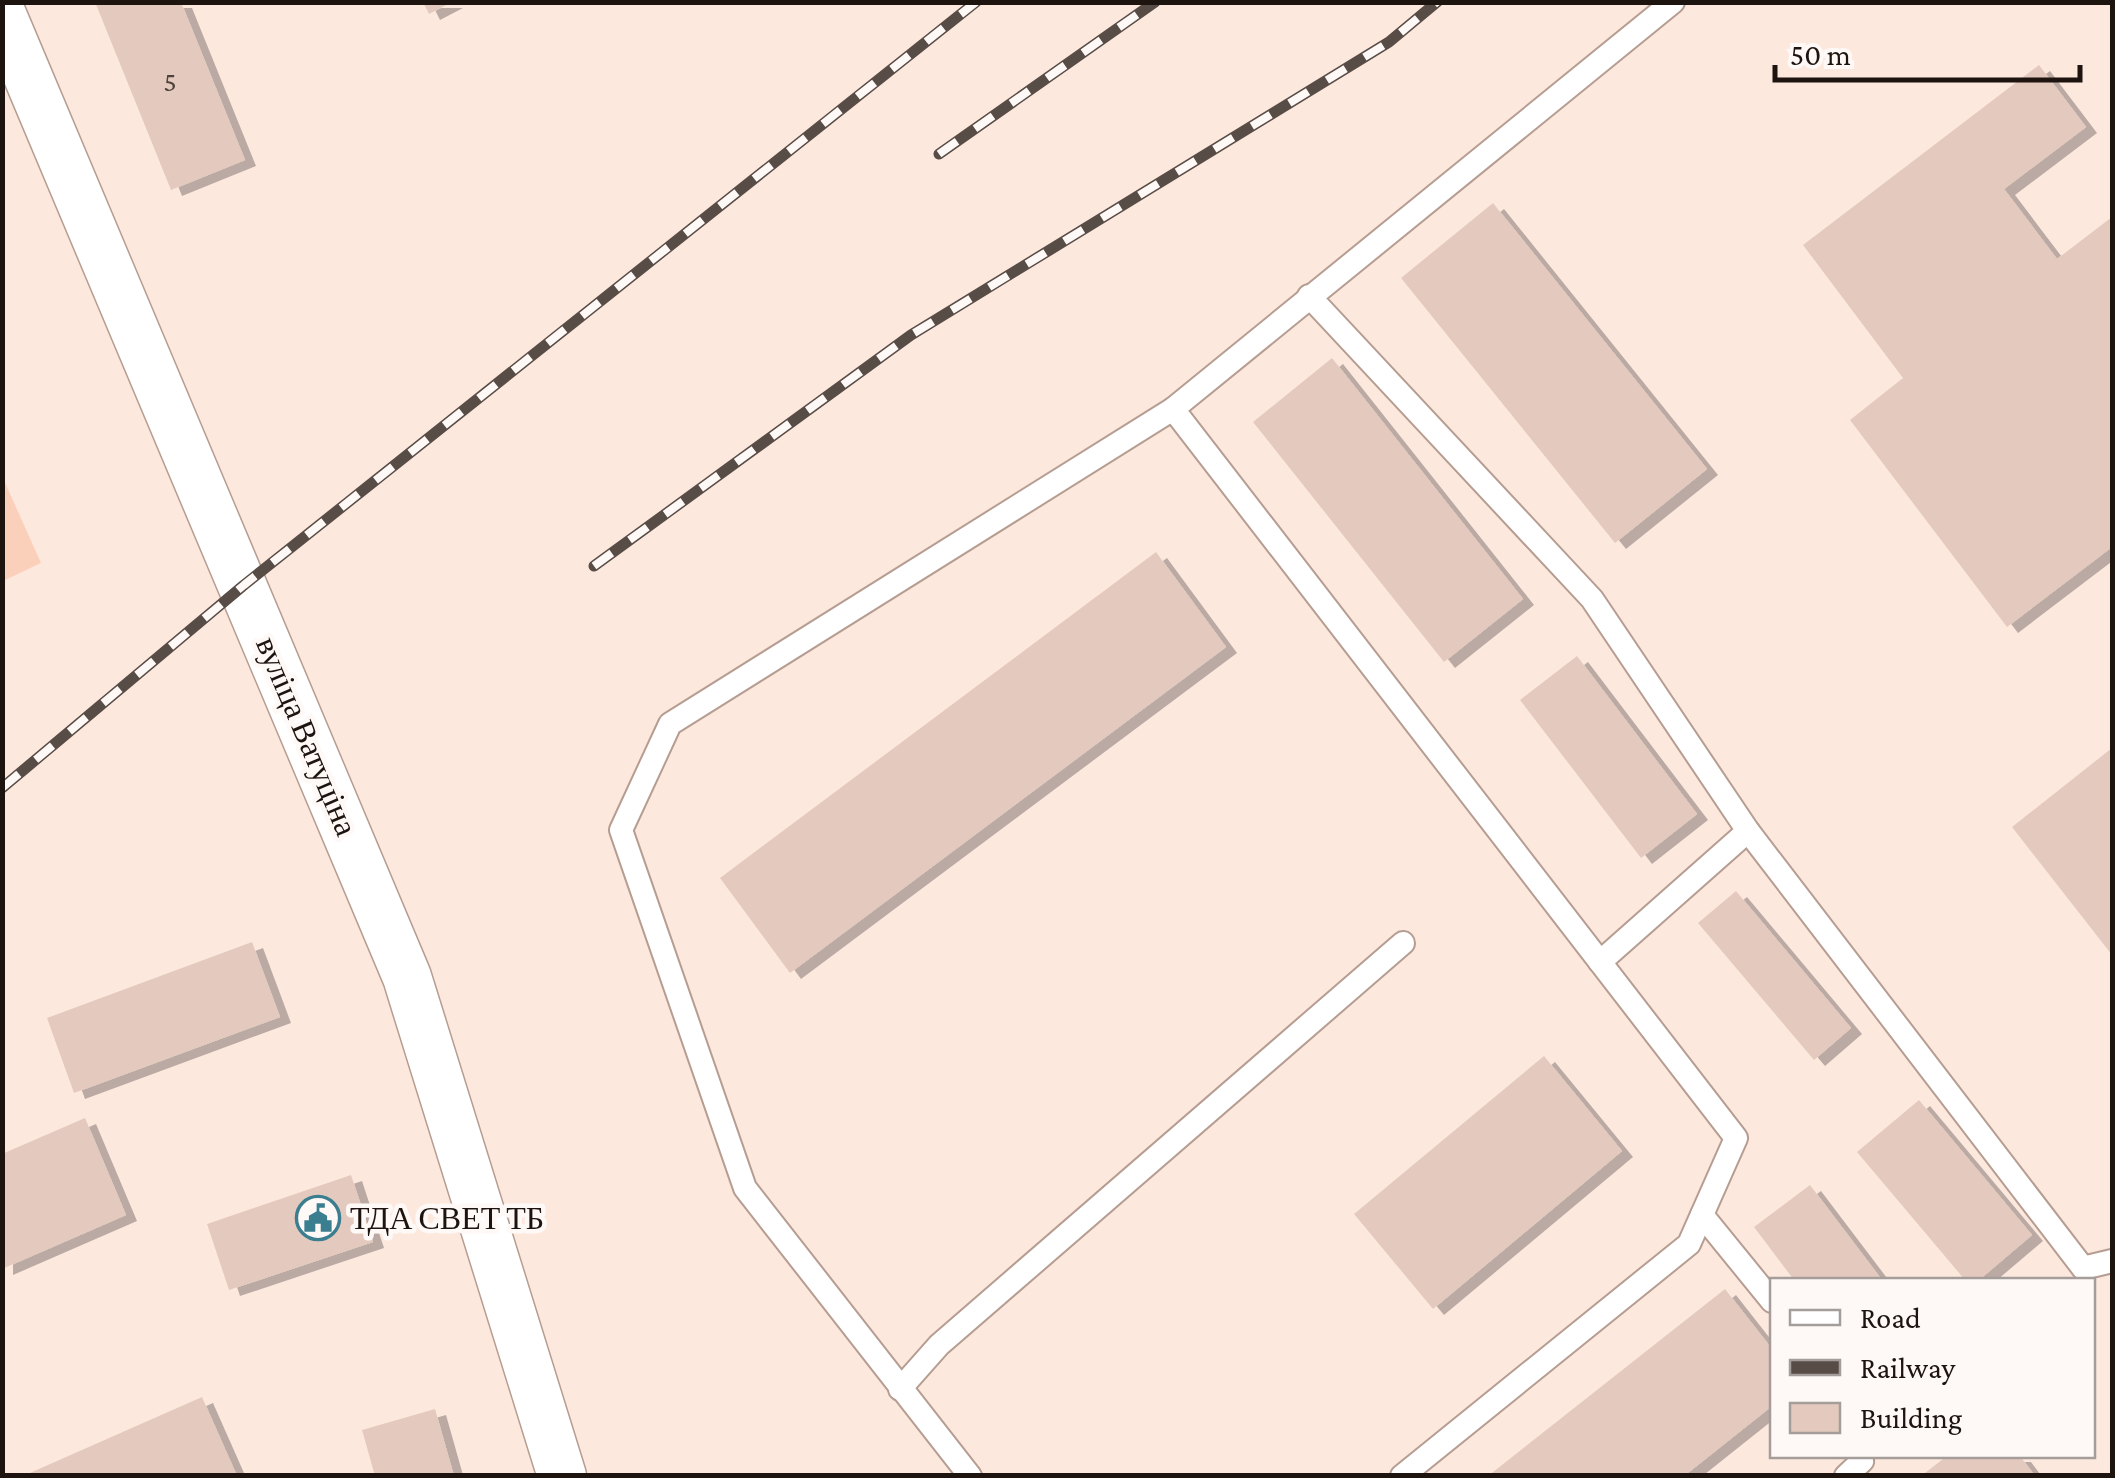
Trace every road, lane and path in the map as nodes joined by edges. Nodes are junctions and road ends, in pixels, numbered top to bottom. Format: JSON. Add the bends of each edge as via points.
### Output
{"nodes":[{"id":1,"x":1673,"y":2,"type":"edge"},
{"id":2,"x":2,"y":16,"type":"edge"},
{"id":3,"x":1309,"y":296,"type":"junction"},
{"id":4,"x":1173,"y":409,"type":"junction"},
{"id":5,"x":1748,"y":831,"type":"junction"},
{"id":6,"x":1404,"y":943,"type":"dead end"},
{"id":7,"x":1600,"y":962,"type":"junction"},
{"id":8,"x":1702,"y":1214,"type":"junction"},
{"id":9,"x":2112,"y":1261,"type":"edge"},
{"id":10,"x":1770,"y":1299,"type":"edge"},
{"id":11,"x":900,"y":1390,"type":"junction"},
{"id":12,"x":1861,"y":1458,"type":"edge"},
{"id":13,"x":562,"y":1476,"type":"edge"},
{"id":14,"x":970,"y":1476,"type":"edge"},
{"id":15,"x":1402,"y":1476,"type":"edge"},
{"id":16,"x":1846,"y":1476,"type":"edge"}],
"edges":[{"from":1,"to":3,"type":"lane"},
{"from":2,"to":13,"type":"street","name":"вуліца Ватуціна","via":[[407,976]]},
{"from":3,"to":4,"type":"lane"},
{"from":3,"to":5,"type":"lane","via":[[1592,599]]},
{"from":4,"to":7,"type":"lane"},
{"from":4,"to":11,"type":"lane","via":[[670,724],[621,830],[746,1188]]},
{"from":5,"to":7,"type":"lane"},
{"from":5,"to":9,"type":"lane","via":[[2082,1268]]},
{"from":6,"to":11,"type":"lane","via":[[938,1345]]},
{"from":7,"to":8,"type":"lane","via":[[1736,1138]]},
{"from":8,"to":10,"type":"lane"},
{"from":8,"to":15,"type":"lane","via":[[1689,1244]]},
{"from":11,"to":14,"type":"lane"},
{"from":12,"to":16,"type":"lane"}]}
